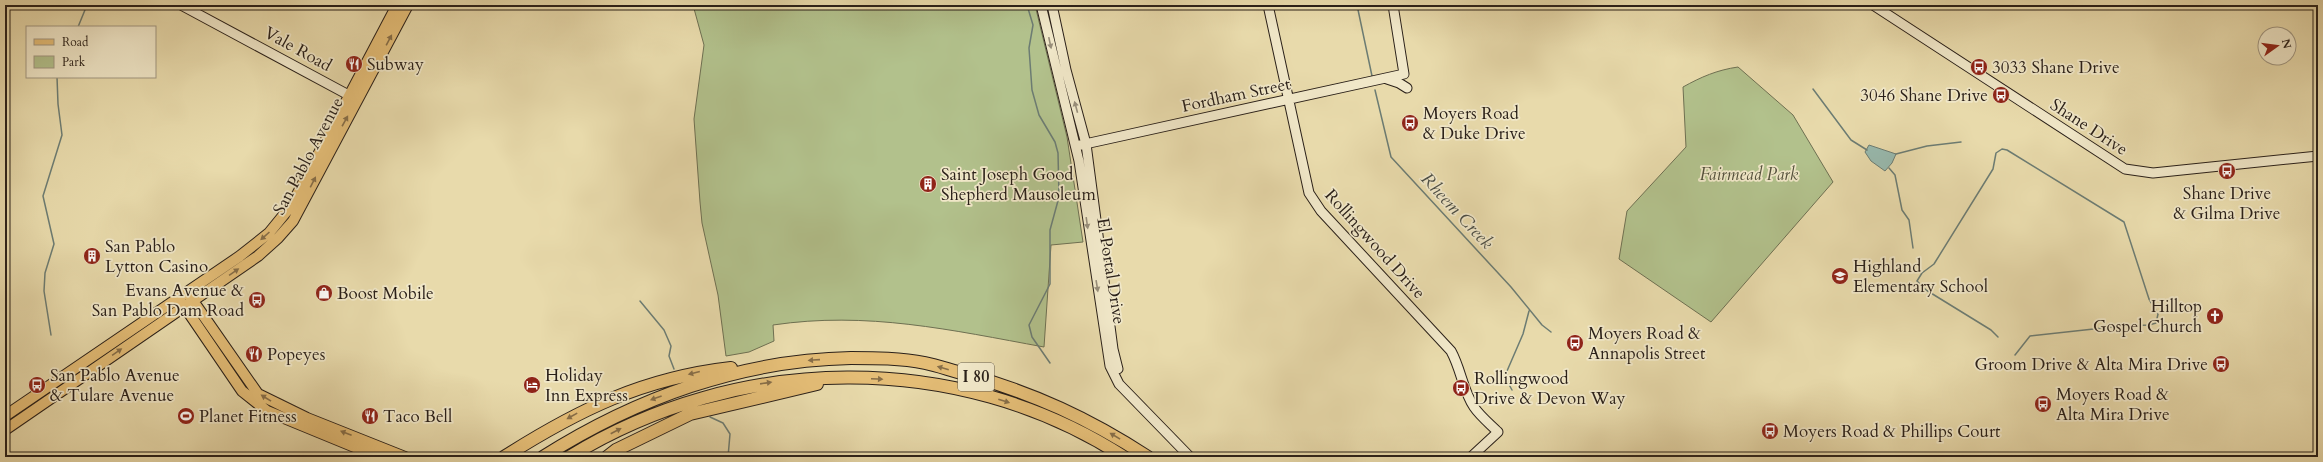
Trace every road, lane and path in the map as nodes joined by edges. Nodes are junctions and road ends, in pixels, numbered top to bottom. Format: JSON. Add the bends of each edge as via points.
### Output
{"nodes":[{"id":1,"x":181,"y":5,"type":"edge"},
{"id":2,"x":398,"y":5,"type":"edge"},
{"id":3,"x":408,"y":5,"type":"edge"},
{"id":4,"x":1042,"y":5,"type":"edge"},
{"id":5,"x":1052,"y":5,"type":"edge"},
{"id":6,"x":1268,"y":5,"type":"edge"},
{"id":7,"x":1393,"y":5,"type":"edge"},
{"id":8,"x":1873,"y":5,"type":"edge"},
{"id":9,"x":1386,"y":78,"type":"junction"},
{"id":10,"x":1407,"y":88,"type":"dead end"},
{"id":11,"x":353,"y":97,"type":"junction"},
{"id":12,"x":1289,"y":100,"type":"junction"},
{"id":13,"x":1086,"y":144,"type":"junction"},
{"id":14,"x":1076,"y":146,"type":"junction"},
{"id":15,"x":2318,"y":156,"type":"edge"},
{"id":16,"x":297,"y":194,"type":"junction"},
{"id":17,"x":300,"y":206,"type":"junction"},
{"id":18,"x":182,"y":294,"type":"junction"},
{"id":19,"x":202,"y":294,"type":"junction"},
{"id":20,"x":188,"y":303,"type":"junction"},
{"id":21,"x":202,"y":314,"type":"junction"},
{"id":22,"x":160,"y":323,"type":"junction"},
{"id":23,"x":196,"y":323,"type":"junction"},
{"id":24,"x":206,"y":337,"type":"junction"},
{"id":25,"x":225,"y":348,"type":"junction"},
{"id":26,"x":223,"y":362,"type":"junction"},
{"id":27,"x":788,"y":362,"type":"junction"},
{"id":28,"x":246,"y":378,"type":"junction"},
{"id":29,"x":838,"y":378,"type":"junction"},
{"id":30,"x":1131,"y":395,"type":"junction"},
{"id":31,"x":29,"y":400,"type":"junction"},
{"id":32,"x":9,"y":414,"type":"edge"},
{"id":33,"x":20,"y":419,"type":"junction"},
{"id":34,"x":5,"y":421,"type":"edge"},
{"id":35,"x":5,"y":430,"type":"edge"},
{"id":36,"x":379,"y":457,"type":"edge"},
{"id":37,"x":405,"y":457,"type":"edge"},
{"id":38,"x":504,"y":457,"type":"edge"},
{"id":39,"x":543,"y":457,"type":"edge"},
{"id":40,"x":570,"y":457,"type":"edge"},
{"id":41,"x":607,"y":457,"type":"edge"},
{"id":42,"x":1124,"y":457,"type":"edge"},
{"id":43,"x":1148,"y":457,"type":"edge"},
{"id":44,"x":1190,"y":457,"type":"edge"},
{"id":45,"x":1471,"y":457,"type":"edge"}],
"edges":[{"from":1,"to":11,"type":"street","name":"Vale Road"},
{"from":2,"to":11,"type":"main road","name":"San Pablo Avenue"},
{"from":11,"to":3,"type":"main road","name":"San Pablo Avenue","one_way":true},
{"from":4,"to":14,"type":"street","name":"El Portal Drive","one_way":true},
{"from":13,"to":5,"type":"street","name":"El Portal Drive","one_way":true},
{"from":6,"to":12,"type":"street","name":"Rollingwood Drive"},
{"from":7,"to":9,"type":"street","name":"Fordham Street","via":[[1404,74]]},
{"from":8,"to":15,"type":"street","name":"Shane Drive","via":[[2125,169],[2153,173]]},
{"from":9,"to":10,"type":"street"},
{"from":9,"to":12,"type":"street","name":"Fordham Street"},
{"from":11,"to":16,"type":"main road","name":"San Pablo Avenue"},
{"from":17,"to":11,"type":"main road","name":"San Pablo Avenue","one_way":true},
{"from":12,"to":13,"type":"street","name":"Fordham Street"},
{"from":12,"to":45,"type":"street","name":"Rollingwood Drive","via":[[1306,180],[1314,203],[1451,351],[1460,365],[1473,406],[1498,432]]},
{"from":13,"to":14,"type":"street","name":"Fordham Street"},
{"from":13,"to":30,"type":"street","name":"El Portal Drive","via":[[1113,349],[1122,382]]},
{"from":14,"to":30,"type":"street","name":"El Portal Drive","one_way":true,"via":[[1110,366],[1119,384]]},
{"from":16,"to":17,"type":"main road"},
{"from":16,"to":18,"type":"main road","name":"San Pablo Avenue","one_way":true,"via":[[269,233],[240,256]]},
{"from":19,"to":17,"type":"main road","name":"San Pablo Avenue","one_way":true,"via":[[258,256],[278,238]]},
{"from":18,"to":20,"type":"main road"},
{"from":18,"to":31,"type":"main road","name":"San Pablo Avenue"},
{"from":19,"to":20,"type":"main road","name":"San Pablo Avenue"},
{"from":19,"to":21,"type":"main road"},
{"from":20,"to":21,"type":"main road"},
{"from":20,"to":22,"type":"main road","name":"San Pablo Avenue"},
{"from":20,"to":23,"type":"main road"},
{"from":21,"to":25,"type":"main road"},
{"from":22,"to":23,"type":"main road","via":[[166,324],[179,317]]},
{"from":33,"to":22,"type":"main road","name":"San Pablo Avenue","one_way":true},
{"from":23,"to":24,"type":"main road"},
{"from":24,"to":25,"type":"main road","via":[[220,349]]},
{"from":24,"to":26,"type":"main road"},
{"from":25,"to":28,"type":"main road"},
{"from":26,"to":28,"type":"main road","via":[[229,361],[240,376]]},
{"from":26,"to":36,"type":"main road","via":[[242,391],[267,411]]},
{"from":27,"to":38,"type":"highway","one_way":true,"via":[[702,371],[638,388],[580,411]]},
{"from":27,"to":39,"type":"highway","number":"I 80","one_way":true,"via":[[731,374],[647,402],[612,417]]},
{"from":43,"to":27,"type":"highway","number":"I 80","one_way":true,"via":[[1097,425],[1063,408],[1001,384],[925,363],[876,358]]},
{"from":37,"to":28,"type":"main road","one_way":true,"via":[[284,408],[258,394]]},
{"from":40,"to":29,"type":"highway","number":"I 80","one_way":true,"via":[[619,429],[687,402],[762,384],[798,379]]},
{"from":29,"to":41,"type":"highway","via":[[690,414],[616,450]]},
{"from":29,"to":42,"type":"highway","number":"I 80","one_way":true,"via":[[937,385],[995,398],[1061,422]]},
{"from":30,"to":44,"type":"street","name":"El Portal Drive"},
{"from":31,"to":32,"type":"main road","name":"San Pablo Avenue"},
{"from":31,"to":33,"type":"main road","via":[[29,405]]},
{"from":32,"to":34,"type":"main road","name":"San Pablo Avenue"},
{"from":33,"to":35,"type":"main road","name":"San Pablo Avenue"}]}
